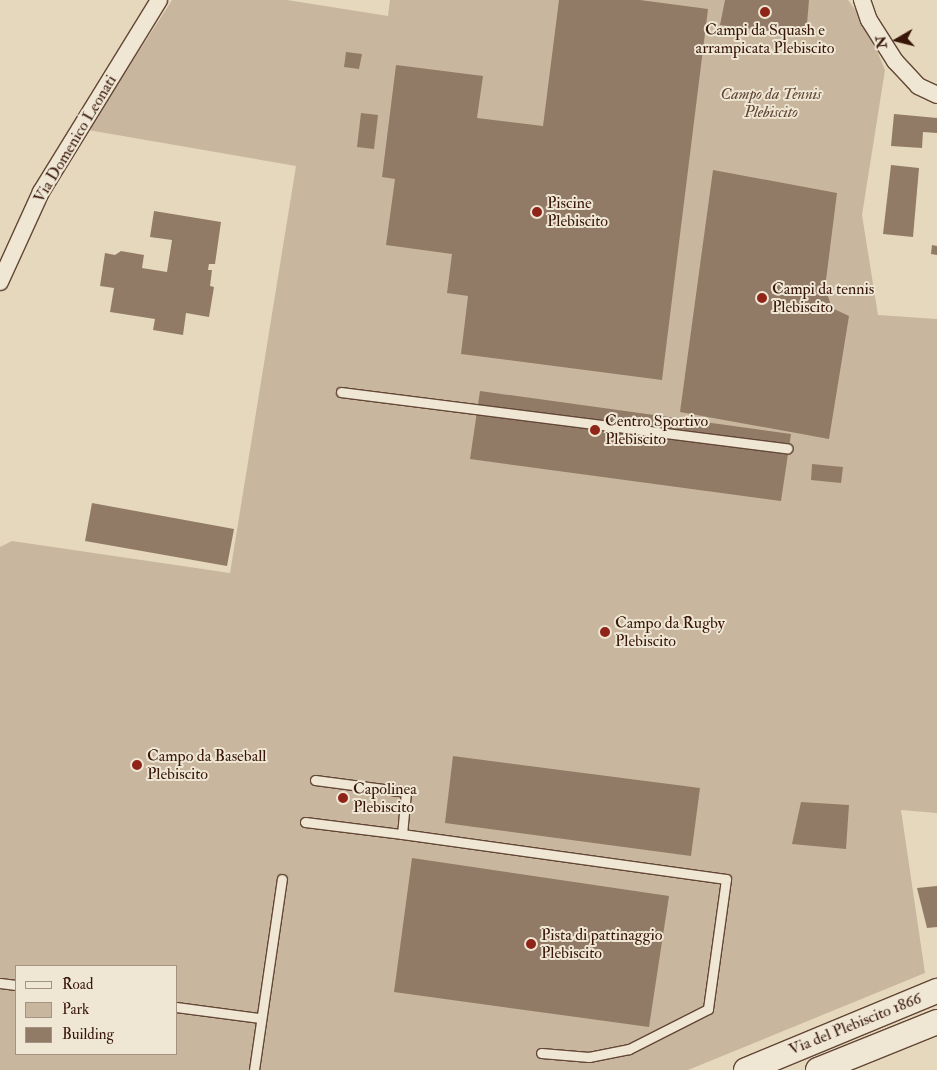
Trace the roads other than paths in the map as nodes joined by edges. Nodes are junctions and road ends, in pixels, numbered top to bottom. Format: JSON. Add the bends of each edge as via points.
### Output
{"nodes":[{"id":1,"x":159,"y":0,"type":"edge"},
{"id":2,"x":862,"y":0,"type":"edge"},
{"id":3,"x":937,"y":95,"type":"edge"},
{"id":4,"x":0,"y":282,"type":"edge"},
{"id":5,"x":341,"y":392,"type":"dead end"},
{"id":6,"x":787,"y":448,"type":"dead end"},
{"id":7,"x":315,"y":780,"type":"dead end"},
{"id":8,"x":305,"y":822,"type":"dead end"},
{"id":9,"x":402,"y":834,"type":"junction"},
{"id":10,"x":282,"y":879,"type":"dead end"},
{"id":11,"x":0,"y":983,"type":"edge"},
{"id":12,"x":15,"y":985,"type":"edge"},
{"id":13,"x":937,"y":991,"type":"edge"},
{"id":14,"x":178,"y":1007,"type":"edge"},
{"id":15,"x":260,"y":1018,"type":"junction"},
{"id":16,"x":937,"y":1022,"type":"edge"},
{"id":17,"x":542,"y":1053,"type":"dead end"},
{"id":18,"x":254,"y":1070,"type":"edge"},
{"id":19,"x":746,"y":1070,"type":"edge"},
{"id":20,"x":818,"y":1070,"type":"edge"}],
"edges":[{"from":1,"to":4,"type":"street","name":"Via Domenico Leonati","via":[[41,192]]},
{"from":2,"to":3,"type":"street","via":[[869,20],[895,61],[918,86]]},
{"from":5,"to":6,"type":"lane"},
{"from":7,"to":9,"type":"lane","via":[[406,792]]},
{"from":8,"to":9,"type":"lane"},
{"from":9,"to":17,"type":"lane","via":[[726,879],[708,1009],[629,1049],[589,1057]]},
{"from":10,"to":15,"type":"lane"},
{"from":11,"to":12,"type":"lane"},
{"from":13,"to":19,"type":"main road","name":"Via del Plebiscito 1866"},
{"from":14,"to":15,"type":"lane"},
{"from":15,"to":18,"type":"lane"},
{"from":16,"to":20,"type":"main road","name":"Via del Plebiscito 1866"}]}
